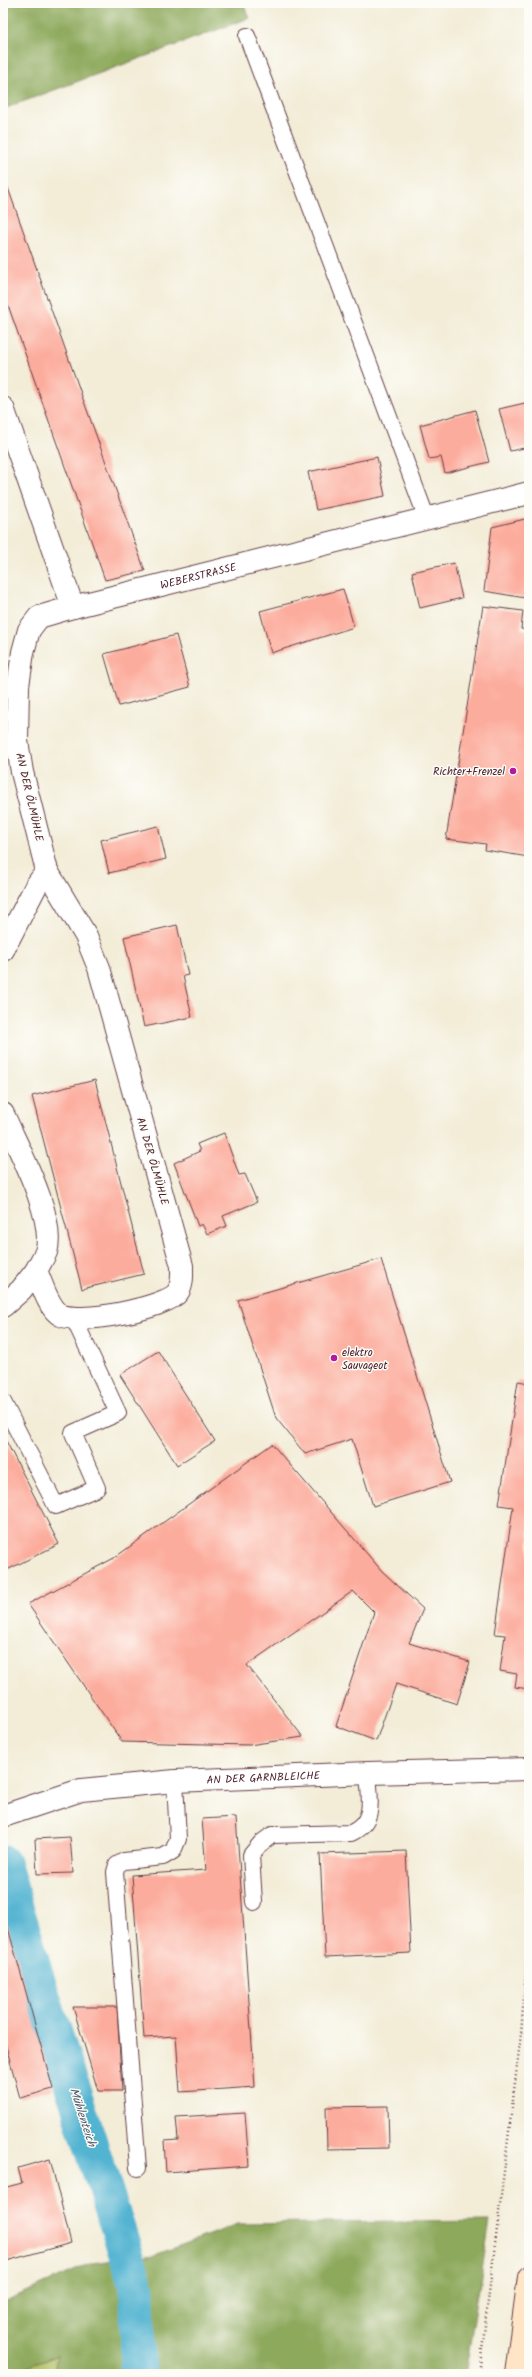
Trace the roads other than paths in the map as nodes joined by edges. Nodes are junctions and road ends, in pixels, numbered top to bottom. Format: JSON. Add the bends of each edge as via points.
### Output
{"nodes":[{"id":1,"x":247,"y":36,"type":"dead end"},
{"id":2,"x":3,"y":408,"type":"edge"},
{"id":3,"x":529,"y":493,"type":"edge"},
{"id":4,"x":427,"y":519,"type":"junction"},
{"id":5,"x":73,"y":607,"type":"junction"},
{"id":6,"x":48,"y":871,"type":"junction"},
{"id":7,"x":3,"y":950,"type":"edge"},
{"id":8,"x":3,"y":1114,"type":"edge"},
{"id":9,"x":36,"y":1271,"type":"junction"},
{"id":10,"x":3,"y":1306,"type":"edge"},
{"id":11,"x":74,"y":1319,"type":"junction"},
{"id":12,"x":3,"y":1402,"type":"edge"},
{"id":13,"x":529,"y":1769,"type":"edge"},
{"id":14,"x":368,"y":1773,"type":"junction"},
{"id":15,"x":175,"y":1781,"type":"junction"},
{"id":16,"x":8,"y":1815,"type":"edge"},
{"id":17,"x":254,"y":1902,"type":"dead end"},
{"id":18,"x":138,"y":2168,"type":"dead end"},
{"id":19,"x":529,"y":2277,"type":"edge"},
{"id":20,"x":516,"y":2374,"type":"edge"}],
"edges":[{"from":1,"to":4,"type":"lane"},
{"from":2,"to":5,"type":"street"},
{"from":3,"to":4,"type":"street","name":"WEBERSTRASSE"},
{"from":4,"to":5,"type":"street","name":"WEBERSTRASSE"},
{"from":5,"to":6,"type":"street","name":"AN DER ÖLMÜHLE","via":[[39,617],[29,630],[18,686],[17,741],[22,772]]},
{"from":6,"to":7,"type":"street","via":[[36,886]]},
{"from":6,"to":11,"type":"street","name":"AN DER ÖLMÜHLE","via":[[86,936],[99,968],[182,1266],[182,1281],[178,1293],[165,1302],[91,1319]]},
{"from":8,"to":9,"type":"street","via":[[44,1211],[48,1233],[46,1251]]},
{"from":9,"to":10,"type":"street","via":[[21,1290]]},
{"from":9,"to":11,"type":"street","name":"AN DER ÖLMÜHLE","via":[[49,1300],[59,1314]]},
{"from":11,"to":12,"type":"lane","via":[[118,1413],[73,1433],[97,1488],[56,1506]]},
{"from":13,"to":14,"type":"street","name":"AN DER GARNBLEICHE"},
{"from":14,"to":15,"type":"street","name":"AN DER GARNBLEICHE"},
{"from":14,"to":17,"type":"lane","via":[[370,1814],[362,1828],[351,1833],[272,1836],[261,1843],[251,1855]]},
{"from":15,"to":16,"type":"street","name":"AN DER GARNBLEICHE","via":[[80,1790]]},
{"from":15,"to":18,"type":"lane","via":[[178,1839],[173,1851],[163,1857],[124,1861],[118,1865],[115,1872]]},
{"from":19,"to":20,"type":"main road"}]}
